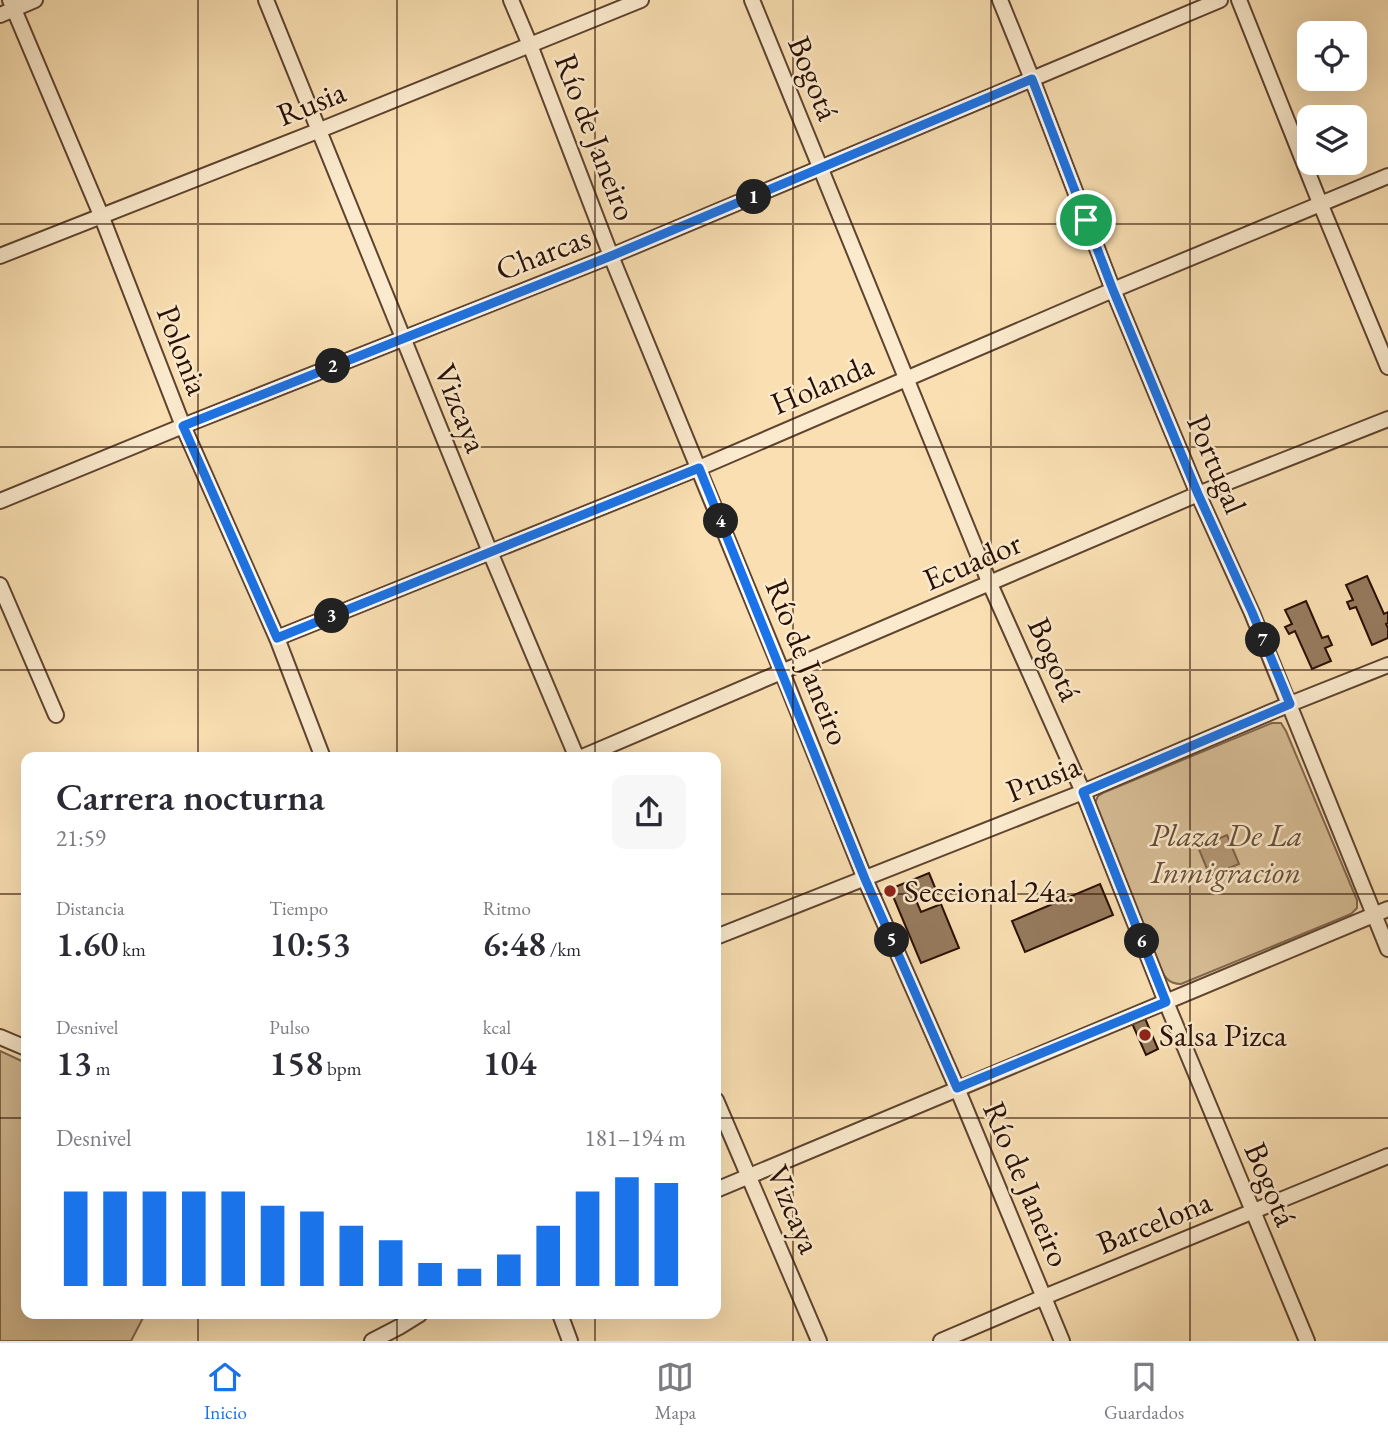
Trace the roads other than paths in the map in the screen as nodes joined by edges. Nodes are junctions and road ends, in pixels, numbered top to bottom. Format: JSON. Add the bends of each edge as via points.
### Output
{"nodes":[{"id":1,"x":35,"y":0,"type":"edge"},
{"id":2,"x":266,"y":0,"type":"edge"},
{"id":3,"x":511,"y":0,"type":"edge"},
{"id":4,"x":641,"y":0,"type":"edge"},
{"id":5,"x":752,"y":0,"type":"edge"},
{"id":6,"x":1000,"y":0,"type":"edge"},
{"id":7,"x":1220,"y":0,"type":"edge"},
{"id":8,"x":1239,"y":0,"type":"edge"},
{"id":9,"x":8,"y":8,"type":"edge"},
{"id":10,"x":530,"y":45,"type":"junction"},
{"id":11,"x":1032,"y":79,"type":"junction"},
{"id":12,"x":320,"y":130,"type":"junction"},
{"id":13,"x":821,"y":169,"type":"junction"},
{"id":14,"x":1388,"y":176,"type":"edge"},
{"id":15,"x":1320,"y":203,"type":"junction"},
{"id":16,"x":102,"y":215,"type":"junction"},
{"id":17,"x":0,"y":256,"type":"edge"},
{"id":18,"x":611,"y":256,"type":"junction"},
{"id":19,"x":1113,"y":290,"type":"junction"},
{"id":20,"x":402,"y":338,"type":"junction"},
{"id":21,"x":1388,"y":366,"type":"edge"},
{"id":22,"x":906,"y":378,"type":"junction"},
{"id":23,"x":1388,"y":419,"type":"edge"},
{"id":24,"x":183,"y":426,"type":"junction"},
{"id":25,"x":699,"y":468,"type":"junction"},
{"id":26,"x":1198,"y":494,"type":"junction"},
{"id":27,"x":0,"y":501,"type":"edge"},
{"id":28,"x":490,"y":552,"type":"junction"},
{"id":29,"x":990,"y":583,"type":"junction"},
{"id":30,"x":0,"y":585,"type":"edge"},
{"id":31,"x":277,"y":638,"type":"junction"},
{"id":32,"x":1388,"y":665,"type":"edge"},
{"id":33,"x":782,"y":671,"type":"junction"},
{"id":34,"x":1290,"y":704,"type":"junction"},
{"id":35,"x":56,"y":715,"type":"dead end"},
{"id":36,"x":321,"y":752,"type":"edge"},
{"id":37,"x":576,"y":752,"type":"edge"},
{"id":38,"x":593,"y":752,"type":"edge"},
{"id":39,"x":1083,"y":792,"type":"junction"},
{"id":40,"x":865,"y":879,"type":"junction"},
{"id":41,"x":1381,"y":912,"type":"edge"},
{"id":42,"x":721,"y":935,"type":"edge"},
{"id":43,"x":1388,"y":949,"type":"edge"},
{"id":44,"x":1166,"y":1002,"type":"junction"},
{"id":45,"x":0,"y":1037,"type":"edge"},
{"id":46,"x":21,"y":1046,"type":"edge"},
{"id":47,"x":957,"y":1088,"type":"junction"},
{"id":48,"x":721,"y":1112,"type":"edge"},
{"id":49,"x":1388,"y":1156,"type":"edge"},
{"id":50,"x":749,"y":1176,"type":"junction"},
{"id":51,"x":721,"y":1188,"type":"edge"},
{"id":52,"x":1252,"y":1212,"type":"junction"},
{"id":53,"x":1044,"y":1297,"type":"junction"},
{"id":54,"x":411,"y":1319,"type":"edge"},
{"id":55,"x":562,"y":1319,"type":"edge"},
{"id":56,"x":372,"y":1341,"type":"edge"},
{"id":57,"x":570,"y":1341,"type":"edge"},
{"id":58,"x":819,"y":1341,"type":"edge"},
{"id":59,"x":941,"y":1341,"type":"edge"},
{"id":60,"x":1062,"y":1341,"type":"edge"},
{"id":61,"x":1307,"y":1341,"type":"edge"}],
"edges":[{"from":1,"to":9,"type":"street"},
{"from":2,"to":12,"type":"street","name":"Vizcaya"},
{"from":3,"to":10,"type":"street","name":"Río de Janeiro"},
{"from":4,"to":10,"type":"street","name":"Rusia"},
{"from":5,"to":13,"type":"street","name":"Bogotá"},
{"from":6,"to":11,"type":"street","name":"Portugal"},
{"from":7,"to":11,"type":"street","name":"Charcas"},
{"from":8,"to":15,"type":"street"},
{"from":9,"to":16,"type":"street","name":"Polonia"},
{"from":10,"to":12,"type":"street","name":"Rusia"},
{"from":10,"to":18,"type":"street","name":"Río de Janeiro"},
{"from":11,"to":13,"type":"street","name":"Charcas"},
{"from":11,"to":19,"type":"street","name":"Portugal"},
{"from":12,"to":16,"type":"street","name":"Rusia"},
{"from":12,"to":20,"type":"street","name":"Vizcaya"},
{"from":13,"to":18,"type":"street","name":"Charcas"},
{"from":13,"to":22,"type":"street","name":"Bogotá"},
{"from":14,"to":15,"type":"street","name":"Holanda"},
{"from":15,"to":19,"type":"street","name":"Holanda"},
{"from":15,"to":21,"type":"street"},
{"from":16,"to":17,"type":"street","name":"Rusia"},
{"from":16,"to":24,"type":"street","name":"Polonia"},
{"from":18,"to":20,"type":"street","name":"Charcas"},
{"from":18,"to":25,"type":"street","name":"Río de Janeiro"},
{"from":19,"to":22,"type":"street","name":"Holanda"},
{"from":19,"to":26,"type":"street","name":"Portugal"},
{"from":20,"to":24,"type":"street","name":"Charcas"},
{"from":20,"to":28,"type":"street","name":"Vizcaya"},
{"from":22,"to":25,"type":"street","name":"Holanda"},
{"from":22,"to":29,"type":"street","name":"Bogotá"},
{"from":23,"to":26,"type":"street","name":"Ecuador"},
{"from":24,"to":27,"type":"street","name":"Charcas"},
{"from":24,"to":31,"type":"street","name":"Polonia"},
{"from":25,"to":28,"type":"street","name":"Holanda"},
{"from":25,"to":33,"type":"street","name":"Río de Janeiro"},
{"from":26,"to":29,"type":"street","name":"Ecuador"},
{"from":26,"to":34,"type":"street","name":"Portugal"},
{"from":28,"to":31,"type":"street","name":"Holanda"},
{"from":28,"to":37,"type":"street","name":"Vizcaya"},
{"from":29,"to":33,"type":"street","name":"Ecuador"},
{"from":29,"to":39,"type":"street","name":"Bogotá"},
{"from":30,"to":35,"type":"street"},
{"from":31,"to":36,"type":"street","name":"Polonia"},
{"from":32,"to":34,"type":"street","name":"Prusia"},
{"from":33,"to":38,"type":"street","name":"Ecuador"},
{"from":33,"to":40,"type":"street","name":"Río de Janeiro"},
{"from":34,"to":39,"type":"street","name":"Prusia"},
{"from":34,"to":41,"type":"street","name":"Portugal"},
{"from":39,"to":40,"type":"street","name":"Prusia"},
{"from":39,"to":44,"type":"street","name":"Bogotá"},
{"from":40,"to":42,"type":"street","name":"Prusia"},
{"from":40,"to":47,"type":"street","name":"Río de Janeiro"},
{"from":41,"to":43,"type":"street","name":"Portugal"},
{"from":41,"to":44,"type":"street"},
{"from":44,"to":47,"type":"street"},
{"from":44,"to":52,"type":"street","name":"Bogotá"},
{"from":45,"to":46,"type":"street"},
{"from":47,"to":50,"type":"street"},
{"from":47,"to":53,"type":"street","name":"Río de Janeiro"},
{"from":48,"to":50,"type":"street","name":"Vizcaya"},
{"from":49,"to":52,"type":"street","name":"Barcelona"},
{"from":50,"to":51,"type":"street"},
{"from":50,"to":58,"type":"street","name":"Vizcaya"},
{"from":52,"to":53,"type":"street","name":"Barcelona"},
{"from":52,"to":61,"type":"street","name":"Bogotá"},
{"from":53,"to":59,"type":"street","name":"Barcelona"},
{"from":53,"to":60,"type":"street","name":"Río de Janeiro"},
{"from":54,"to":56,"type":"street"},
{"from":55,"to":57,"type":"street"}]}
